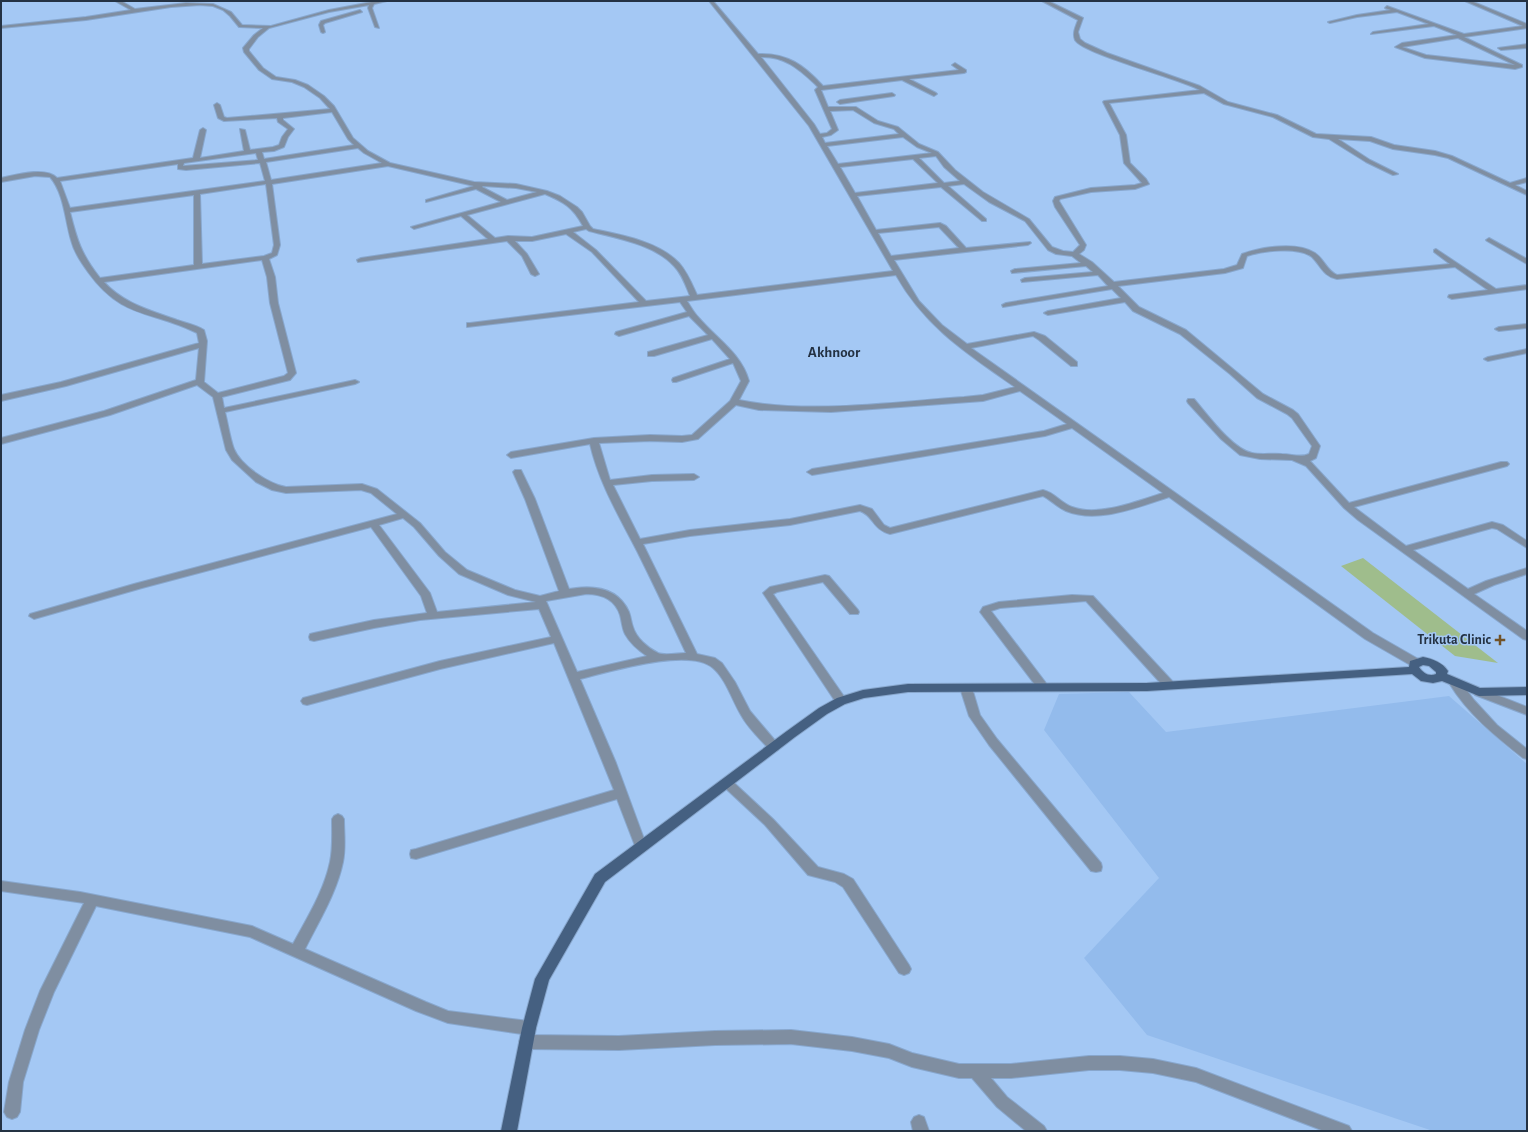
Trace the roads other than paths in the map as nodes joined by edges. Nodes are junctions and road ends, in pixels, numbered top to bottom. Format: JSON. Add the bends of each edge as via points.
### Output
{"nodes":[{"id":1,"x":117,"y":1,"type":"edge"},
{"id":2,"x":385,"y":1,"type":"edge"},
{"id":3,"x":711,"y":1,"type":"edge"},
{"id":4,"x":1044,"y":1,"type":"edge"},
{"id":5,"x":1467,"y":1,"type":"edge"},
{"id":6,"x":180,"y":2,"type":"edge"},
{"id":7,"x":340,"y":2,"type":"dead end"},
{"id":8,"x":372,"y":4,"type":"junction"},
{"id":9,"x":359,"y":6,"type":"junction"},
{"id":10,"x":350,"y":7,"type":"junction"},
{"id":11,"x":1387,"y":7,"type":"dead end"},
{"id":12,"x":133,"y":9,"type":"junction"},
{"id":13,"x":1398,"y":11,"type":"junction"},
{"id":14,"x":1410,"y":15,"type":"junction"},
{"id":15,"x":1395,"y":18,"type":"dead end"},
{"id":16,"x":1330,"y":22,"type":"dead end"},
{"id":17,"x":1349,"y":24,"type":"dead end"},
{"id":18,"x":1434,"y":24,"type":"junction"},
{"id":19,"x":1342,"y":25,"type":"dead end"},
{"id":20,"x":1527,"y":26,"type":"edge"},
{"id":21,"x":1,"y":27,"type":"edge"},
{"id":22,"x":268,"y":27,"type":"junction"},
{"id":23,"x":377,"y":27,"type":"dead end"},
{"id":24,"x":323,"y":32,"type":"dead end"},
{"id":25,"x":1373,"y":33,"type":"dead end"},
{"id":26,"x":1461,"y":36,"type":"junction"},
{"id":27,"x":1527,"y":46,"type":"edge"},
{"id":28,"x":1501,"y":48,"type":"dead end"},
{"id":29,"x":757,"y":56,"type":"junction"},
{"id":30,"x":955,"y":65,"type":"dead end"},
{"id":31,"x":903,"y":78,"type":"junction"},
{"id":32,"x":821,"y":87,"type":"junction"},
{"id":33,"x":1207,"y":91,"type":"junction"},
{"id":34,"x":934,"y":94,"type":"dead end"},
{"id":35,"x":892,"y":95,"type":"dead end"},
{"id":36,"x":217,"y":105,"type":"dead end"},
{"id":37,"x":825,"y":106,"type":"junction"},
{"id":38,"x":334,"y":110,"type":"junction"},
{"id":39,"x":280,"y":116,"type":"junction"},
{"id":40,"x":203,"y":130,"type":"dead end"},
{"id":41,"x":242,"y":130,"type":"dead end"},
{"id":42,"x":904,"y":135,"type":"junction"},
{"id":43,"x":817,"y":136,"type":"junction"},
{"id":44,"x":1331,"y":137,"type":"junction"},
{"id":45,"x":823,"y":145,"type":"junction"},
{"id":46,"x":359,"y":146,"type":"junction"},
{"id":47,"x":258,"y":151,"type":"junction"},
{"id":48,"x":247,"y":152,"type":"junction"},
{"id":49,"x":938,"y":154,"type":"junction"},
{"id":50,"x":915,"y":157,"type":"junction"},
{"id":51,"x":196,"y":160,"type":"junction"},
{"id":52,"x":263,"y":161,"type":"junction"},
{"id":53,"x":181,"y":162,"type":"junction"},
{"id":54,"x":388,"y":164,"type":"junction"},
{"id":55,"x":835,"y":166,"type":"junction"},
{"id":56,"x":1394,"y":174,"type":"dead end"},
{"id":57,"x":1,"y":180,"type":"edge"},
{"id":58,"x":56,"y":180,"type":"junction"},
{"id":59,"x":1527,"y":180,"type":"edge"},
{"id":60,"x":965,"y":182,"type":"junction"},
{"id":61,"x":268,"y":183,"type":"junction"},
{"id":62,"x":943,"y":185,"type":"junction"},
{"id":63,"x":1508,"y":185,"type":"junction"},
{"id":64,"x":479,"y":186,"type":"junction"},
{"id":65,"x":545,"y":192,"type":"junction"},
{"id":66,"x":197,"y":193,"type":"junction"},
{"id":67,"x":1527,"y":193,"type":"edge"},
{"id":68,"x":852,"y":195,"type":"junction"},
{"id":69,"x":428,"y":201,"type":"dead end"},
{"id":70,"x":506,"y":202,"type":"junction"},
{"id":71,"x":67,"y":210,"type":"junction"},
{"id":72,"x":462,"y":214,"type":"junction"},
{"id":73,"x":984,"y":220,"type":"dead end"},
{"id":74,"x":414,"y":227,"type":"dead end"},
{"id":75,"x":587,"y":227,"type":"junction"},
{"id":76,"x":567,"y":231,"type":"junction"},
{"id":77,"x":873,"y":232,"type":"junction"},
{"id":78,"x":508,"y":238,"type":"junction"},
{"id":79,"x":494,"y":240,"type":"junction"},
{"id":80,"x":1489,"y":240,"type":"dead end"},
{"id":81,"x":1028,"y":243,"type":"dead end"},
{"id":82,"x":964,"y":250,"type":"junction"},
{"id":83,"x":1436,"y":251,"type":"dead end"},
{"id":84,"x":1074,"y":254,"type":"junction"},
{"id":85,"x":265,"y":258,"type":"junction"},
{"id":86,"x":888,"y":258,"type":"junction"},
{"id":87,"x":361,"y":260,"type":"dead end"},
{"id":88,"x":1527,"y":262,"type":"edge"},
{"id":89,"x":1088,"y":264,"type":"junction"},
{"id":90,"x":1457,"y":265,"type":"junction"},
{"id":91,"x":198,"y":268,"type":"junction"},
{"id":92,"x":1015,"y":271,"type":"dead end"},
{"id":93,"x":897,"y":272,"type":"junction"},
{"id":94,"x":1100,"y":273,"type":"junction"},
{"id":95,"x":536,"y":274,"type":"dead end"},
{"id":96,"x":99,"y":280,"type":"junction"},
{"id":97,"x":1024,"y":280,"type":"dead end"},
{"id":98,"x":1112,"y":286,"type":"junction"},
{"id":99,"x":1527,"y":288,"type":"edge"},
{"id":100,"x":1496,"y":292,"type":"junction"},
{"id":101,"x":1452,"y":297,"type":"dead end"},
{"id":102,"x":695,"y":298,"type":"junction"},
{"id":103,"x":682,"y":299,"type":"junction"},
{"id":104,"x":1126,"y":300,"type":"junction"},
{"id":105,"x":644,"y":303,"type":"junction"},
{"id":106,"x":1006,"y":304,"type":"dead end"},
{"id":107,"x":1048,"y":312,"type":"dead end"},
{"id":108,"x":692,"y":314,"type":"junction"},
{"id":109,"x":470,"y":325,"type":"dead end"},
{"id":110,"x":1527,"y":326,"type":"edge"},
{"id":111,"x":1499,"y":329,"type":"dead end"},
{"id":112,"x":619,"y":334,"type":"dead end"},
{"id":113,"x":714,"y":336,"type":"junction"},
{"id":114,"x":203,"y":344,"type":"junction"},
{"id":115,"x":965,"y":347,"type":"junction"},
{"id":116,"x":1527,"y":351,"type":"edge"},
{"id":117,"x":650,"y":354,"type":"dead end"},
{"id":118,"x":1488,"y":359,"type":"dead end"},
{"id":119,"x":734,"y":360,"type":"junction"},
{"id":120,"x":1074,"y":364,"type":"dead end"},
{"id":121,"x":676,"y":380,"type":"dead end"},
{"id":122,"x":200,"y":381,"type":"junction"},
{"id":123,"x":355,"y":382,"type":"dead end"},
{"id":124,"x":1022,"y":388,"type":"junction"},
{"id":125,"x":217,"y":396,"type":"junction"},
{"id":126,"x":1,"y":398,"type":"edge"},
{"id":127,"x":1191,"y":401,"type":"dead end"},
{"id":128,"x":739,"y":403,"type":"junction"},
{"id":129,"x":220,"y":411,"type":"junction"},
{"id":130,"x":1074,"y":425,"type":"junction"},
{"id":131,"x":1,"y":441,"type":"edge"},
{"id":132,"x":594,"y":441,"type":"junction"},
{"id":133,"x":511,"y":455,"type":"dead end"},
{"id":134,"x":1304,"y":460,"type":"junction"},
{"id":135,"x":1504,"y":464,"type":"dead end"},
{"id":136,"x":518,"y":472,"type":"dead end"},
{"id":137,"x":812,"y":472,"type":"dead end"},
{"id":138,"x":694,"y":477,"type":"dead end"},
{"id":139,"x":608,"y":483,"type":"junction"},
{"id":140,"x":1170,"y":494,"type":"junction"},
{"id":141,"x":1347,"y":506,"type":"junction"},
{"id":142,"x":404,"y":514,"type":"junction"},
{"id":143,"x":373,"y":523,"type":"junction"},
{"id":144,"x":637,"y":542,"type":"junction"},
{"id":145,"x":1527,"y":545,"type":"edge"},
{"id":146,"x":1406,"y":549,"type":"junction"},
{"id":147,"x":1527,"y":571,"type":"edge"},
{"id":148,"x":565,"y":593,"type":"junction"},
{"id":149,"x":1467,"y":593,"type":"junction"},
{"id":150,"x":541,"y":602,"type":"junction"},
{"id":151,"x":854,"y":612,"type":"dead end"},
{"id":152,"x":34,"y":616,"type":"dead end"},
{"id":153,"x":433,"y":616,"type":"junction"},
{"id":154,"x":1527,"y":636,"type":"edge"},
{"id":155,"x":314,"y":637,"type":"dead end"},
{"id":156,"x":557,"y":639,"type":"junction"},
{"id":157,"x":657,"y":657,"type":"junction"},
{"id":158,"x":692,"y":657,"type":"junction"},
{"id":159,"x":1415,"y":666,"type":"junction"},
{"id":160,"x":1441,"y":676,"type":"junction"},
{"id":161,"x":573,"y":677,"type":"junction"},
{"id":162,"x":1455,"y":683,"type":"junction"},
{"id":163,"x":1170,"y":686,"type":"junction"},
{"id":164,"x":966,"y":688,"type":"junction"},
{"id":165,"x":1043,"y":688,"type":"junction"},
{"id":166,"x":1479,"y":692,"type":"junction"},
{"id":167,"x":1527,"y":692,"type":"edge"},
{"id":168,"x":307,"y":701,"type":"dead end"},
{"id":169,"x":842,"y":701,"type":"junction"},
{"id":170,"x":1527,"y":711,"type":"edge"},
{"id":171,"x":776,"y":746,"type":"junction"},
{"id":172,"x":1527,"y":755,"type":"edge"},
{"id":173,"x":727,"y":783,"type":"junction"},
{"id":174,"x":621,"y":793,"type":"junction"},
{"id":175,"x":338,"y":819,"type":"dead end"},
{"id":176,"x":641,"y":847,"type":"junction"},
{"id":177,"x":416,"y":854,"type":"dead end"},
{"id":178,"x":1096,"y":868,"type":"dead end"},
{"id":179,"x":1,"y":886,"type":"edge"},
{"id":180,"x":92,"y":900,"type":"junction"},
{"id":181,"x":296,"y":952,"type":"junction"},
{"id":182,"x":904,"y":969,"type":"dead end"},
{"id":183,"x":528,"y":1035,"type":"junction"},
{"id":184,"x":974,"y":1071,"type":"junction"},
{"id":185,"x":12,"y":1112,"type":"dead end"},
{"id":186,"x":509,"y":1131,"type":"edge"},
{"id":187,"x":1039,"y":1131,"type":"edge"},
{"id":188,"x":1344,"y":1131,"type":"edge"}],
"edges":[{"from":1,"to":12,"type":"street"},
{"from":2,"to":8,"type":"street"},
{"from":3,"to":29,"type":"street"},
{"from":4,"to":33,"type":"street","via":[[1081,19],[1076,32],[1078,40],[1083,44]]},
{"from":5,"to":20,"type":"street"},
{"from":6,"to":12,"type":"street"},
{"from":6,"to":22,"type":"street","via":[[213,4],[231,14],[239,26]]},
{"from":7,"to":10,"type":"street"},
{"from":8,"to":9,"type":"street"},
{"from":8,"to":23,"type":"street","via":[[370,10]]},
{"from":9,"to":10,"type":"street"},
{"from":9,"to":24,"type":"street","via":[[360,10],[356,12],[323,22]]},
{"from":10,"to":22,"type":"street"},
{"from":11,"to":13,"type":"street"},
{"from":12,"to":21,"type":"street","via":[[92,18]]},
{"from":13,"to":14,"type":"street"},
{"from":13,"to":16,"type":"street"},
{"from":14,"to":15,"type":"street"},
{"from":14,"to":18,"type":"street"},
{"from":17,"to":19,"type":"street"},
{"from":18,"to":25,"type":"street"},
{"from":18,"to":26,"type":"street"},
{"from":20,"to":26,"type":"street"},
{"from":22,"to":38,"type":"street","via":[[256,36],[246,51],[261,69],[274,78],[308,86]]},
{"from":26,"to":26,"type":"street","via":[[1402,44],[1398,47],[1425,56],[1520,66]]},
{"from":27,"to":28,"type":"street"},
{"from":29,"to":32,"type":"street","via":[[781,57]]},
{"from":29,"to":43,"type":"street"},
{"from":30,"to":31,"type":"street","via":[[964,71]]},
{"from":31,"to":32,"type":"street"},
{"from":31,"to":34,"type":"street"},
{"from":32,"to":37,"type":"street","via":[[818,90]]},
{"from":33,"to":44,"type":"street","via":[[1233,106],[1275,116],[1310,134]]},
{"from":33,"to":84,"type":"street","via":[[1106,102],[1123,135],[1127,163],[1146,184],[1091,190],[1057,198],[1058,208],[1083,244]]},
{"from":35,"to":37,"type":"street"},
{"from":36,"to":39,"type":"street","via":[[224,120]]},
{"from":37,"to":42,"type":"street","via":[[854,108],[876,122],[896,128]]},
{"from":37,"to":43,"type":"street","via":[[835,130]]},
{"from":38,"to":39,"type":"street"},
{"from":38,"to":46,"type":"street","via":[[347,133]]},
{"from":39,"to":47,"type":"street","via":[[280,121],[291,129],[282,146]]},
{"from":40,"to":51,"type":"street"},
{"from":41,"to":48,"type":"street"},
{"from":42,"to":45,"type":"street"},
{"from":42,"to":49,"type":"street","via":[[917,145]]},
{"from":43,"to":45,"type":"street"},
{"from":44,"to":56,"type":"street"},
{"from":44,"to":63,"type":"street","via":[[1371,139],[1393,147],[1443,155],[1463,162]]},
{"from":45,"to":55,"type":"street"},
{"from":46,"to":52,"type":"street"},
{"from":46,"to":54,"type":"street"},
{"from":47,"to":48,"type":"street"},
{"from":47,"to":52,"type":"street"},
{"from":48,"to":51,"type":"street"},
{"from":49,"to":50,"type":"street"},
{"from":49,"to":60,"type":"street"},
{"from":50,"to":55,"type":"street"},
{"from":50,"to":62,"type":"street"},
{"from":51,"to":53,"type":"street"},
{"from":52,"to":53,"type":"street","via":[[180,168]]},
{"from":52,"to":61,"type":"street"},
{"from":53,"to":58,"type":"street"},
{"from":54,"to":61,"type":"street"},
{"from":54,"to":64,"type":"street"},
{"from":55,"to":68,"type":"street"},
{"from":57,"to":58,"type":"street","via":[[38,174],[50,175]]},
{"from":58,"to":71,"type":"street"},
{"from":59,"to":63,"type":"street"},
{"from":60,"to":62,"type":"street"},
{"from":60,"to":84,"type":"street","via":[[1026,219],[1049,248],[1062,254]]},
{"from":61,"to":66,"type":"street"},
{"from":61,"to":85,"type":"street","via":[[277,251],[273,256]]},
{"from":62,"to":68,"type":"street"},
{"from":62,"to":73,"type":"street"},
{"from":63,"to":67,"type":"street"},
{"from":64,"to":65,"type":"street","via":[[516,186]]},
{"from":64,"to":69,"type":"street"},
{"from":64,"to":70,"type":"street"},
{"from":65,"to":70,"type":"street"},
{"from":65,"to":75,"type":"street","via":[[575,208]]},
{"from":66,"to":71,"type":"street"},
{"from":66,"to":91,"type":"street"},
{"from":68,"to":77,"type":"street"},
{"from":70,"to":72,"type":"street"},
{"from":71,"to":96,"type":"street","via":[[76,247]]},
{"from":72,"to":74,"type":"street"},
{"from":72,"to":79,"type":"street"},
{"from":75,"to":76,"type":"street"},
{"from":75,"to":102,"type":"street","via":[[665,255],[680,269]]},
{"from":76,"to":78,"type":"street","via":[[532,239]]},
{"from":76,"to":105,"type":"street","via":[[594,251]]},
{"from":77,"to":82,"type":"street","via":[[940,225]]},
{"from":77,"to":86,"type":"street"},
{"from":78,"to":79,"type":"street"},
{"from":78,"to":95,"type":"street","via":[[526,255]]},
{"from":79,"to":87,"type":"street"},
{"from":80,"to":88,"type":"street"},
{"from":81,"to":82,"type":"street"},
{"from":82,"to":86,"type":"street"},
{"from":83,"to":90,"type":"street"},
{"from":84,"to":89,"type":"street"},
{"from":85,"to":91,"type":"street"},
{"from":85,"to":125,"type":"street","via":[[292,373],[287,378]]},
{"from":86,"to":93,"type":"street"},
{"from":89,"to":92,"type":"street"},
{"from":89,"to":94,"type":"street"},
{"from":90,"to":98,"type":"street","via":[[1337,277],[1327,273],[1320,262],[1309,253],[1272,250],[1244,255],[1240,266],[1230,270]]},
{"from":90,"to":100,"type":"street"},
{"from":91,"to":96,"type":"street"},
{"from":93,"to":102,"type":"street"},
{"from":93,"to":115,"type":"street","via":[[918,306]]},
{"from":94,"to":97,"type":"street"},
{"from":94,"to":98,"type":"street"},
{"from":96,"to":114,"type":"street","via":[[124,303],[198,330],[202,334]]},
{"from":98,"to":104,"type":"street"},
{"from":98,"to":106,"type":"street"},
{"from":99,"to":100,"type":"street"},
{"from":100,"to":101,"type":"street"},
{"from":102,"to":103,"type":"street"},
{"from":103,"to":105,"type":"street"},
{"from":103,"to":108,"type":"street"},
{"from":104,"to":107,"type":"street"},
{"from":104,"to":134,"type":"street","via":[[1142,313],[1183,332],[1260,396],[1295,416],[1316,446],[1313,456]]},
{"from":105,"to":109,"type":"street"},
{"from":108,"to":112,"type":"street"},
{"from":108,"to":113,"type":"street"},
{"from":110,"to":111,"type":"street"},
{"from":113,"to":117,"type":"street"},
{"from":113,"to":119,"type":"street"},
{"from":114,"to":122,"type":"street"},
{"from":114,"to":126,"type":"street","via":[[63,384]]},
{"from":115,"to":120,"type":"street","via":[[1037,335]]},
{"from":115,"to":124,"type":"street"},
{"from":116,"to":118,"type":"street"},
{"from":119,"to":121,"type":"street"},
{"from":119,"to":128,"type":"street","via":[[745,381]]},
{"from":122,"to":125,"type":"street"},
{"from":122,"to":131,"type":"street","via":[[107,413]]},
{"from":123,"to":129,"type":"street"},
{"from":124,"to":128,"type":"street","via":[[977,399],[860,408],[793,408]]},
{"from":124,"to":130,"type":"street"},
{"from":125,"to":129,"type":"street"},
{"from":127,"to":134,"type":"street","via":[[1239,451],[1258,456],[1294,457]]},
{"from":128,"to":132,"type":"street","via":[[689,439]]},
{"from":129,"to":142,"type":"street","via":[[230,450],[236,460],[259,480],[286,490],[368,488]]},
{"from":130,"to":137,"type":"street","via":[[1038,434]]},
{"from":130,"to":140,"type":"street"},
{"from":132,"to":133,"type":"street"},
{"from":132,"to":139,"type":"street","via":[[597,458]]},
{"from":134,"to":141,"type":"street"},
{"from":135,"to":141,"type":"street"},
{"from":136,"to":148,"type":"street"},
{"from":138,"to":139,"type":"street","via":[[632,479]]},
{"from":139,"to":144,"type":"street"},
{"from":140,"to":144,"type":"street","via":[[1122,508],[1090,512],[1065,508],[1050,495],[1043,493],[890,531],[882,529],[867,510],[860,508],[763,526]]},
{"from":140,"to":159,"type":"street"},
{"from":141,"to":146,"type":"street"},
{"from":142,"to":143,"type":"street"},
{"from":142,"to":150,"type":"street","via":[[463,572],[512,593]]},
{"from":143,"to":152,"type":"street"},
{"from":143,"to":153,"type":"street","via":[[422,588]]},
{"from":144,"to":158,"type":"street"},
{"from":145,"to":146,"type":"street","via":[[1500,527],[1492,525]]},
{"from":146,"to":149,"type":"street"},
{"from":147,"to":149,"type":"street"},
{"from":148,"to":150,"type":"street"},
{"from":148,"to":157,"type":"street","via":[[586,590],[606,592],[614,597],[623,610],[633,640]]},
{"from":149,"to":154,"type":"street"},
{"from":150,"to":153,"type":"street"},
{"from":150,"to":156,"type":"street"},
{"from":151,"to":169,"type":"street","via":[[825,578],[774,589],[768,593]]},
{"from":153,"to":155,"type":"street","via":[[374,624]]},
{"from":156,"to":161,"type":"street"},
{"from":156,"to":168,"type":"street","via":[[440,665]]},
{"from":157,"to":158,"type":"street"},
{"from":157,"to":161,"type":"street"},
{"from":158,"to":171,"type":"street","via":[[711,661],[718,666],[746,714]]},
{"from":159,"to":160,"type":"main road","via":[[1420,676],[1434,679]]},
{"from":159,"to":160,"type":"main road","via":[[1424,661],[1433,663],[1442,671]]},
{"from":159,"to":163,"type":"main road"},
{"from":160,"to":162,"type":"main road"},
{"from":161,"to":174,"type":"street"},
{"from":162,"to":166,"type":"main road"},
{"from":162,"to":172,"type":"street","via":[[1493,728]]},
{"from":163,"to":165,"type":"main road"},
{"from":163,"to":165,"type":"street","via":[[1089,598],[999,605],[987,609],[985,612]]},
{"from":164,"to":165,"type":"main road"},
{"from":164,"to":169,"type":"main road","via":[[901,689],[863,694]]},
{"from":164,"to":178,"type":"street","via":[[975,716],[993,742]]},
{"from":166,"to":167,"type":"main road"},
{"from":166,"to":170,"type":"street"},
{"from":169,"to":171,"type":"main road","via":[[823,711]]},
{"from":171,"to":173,"type":"main road"},
{"from":173,"to":176,"type":"main road"},
{"from":173,"to":182,"type":"street","via":[[769,822],[814,871],[822,875],[840,876],[848,883]]},
{"from":174,"to":176,"type":"street"},
{"from":174,"to":177,"type":"street"},
{"from":175,"to":181,"type":"street","via":[[335,868]]},
{"from":176,"to":183,"type":"main road","via":[[600,878],[542,979]]},
{"from":179,"to":180,"type":"street"},
{"from":180,"to":181,"type":"street","via":[[252,932]]},
{"from":180,"to":185,"type":"street","via":[[42,1004],[22,1060]]},
{"from":181,"to":183,"type":"street","via":[[448,1017]]},
{"from":183,"to":184,"type":"street","via":[[619,1043],[791,1036],[889,1051],[912,1060],[959,1071]]},
{"from":183,"to":186,"type":"main road"},
{"from":184,"to":187,"type":"street","via":[[1006,1106]]},
{"from":184,"to":188,"type":"street","via":[[1120,1062],[1152,1066],[1196,1074]]}]}
